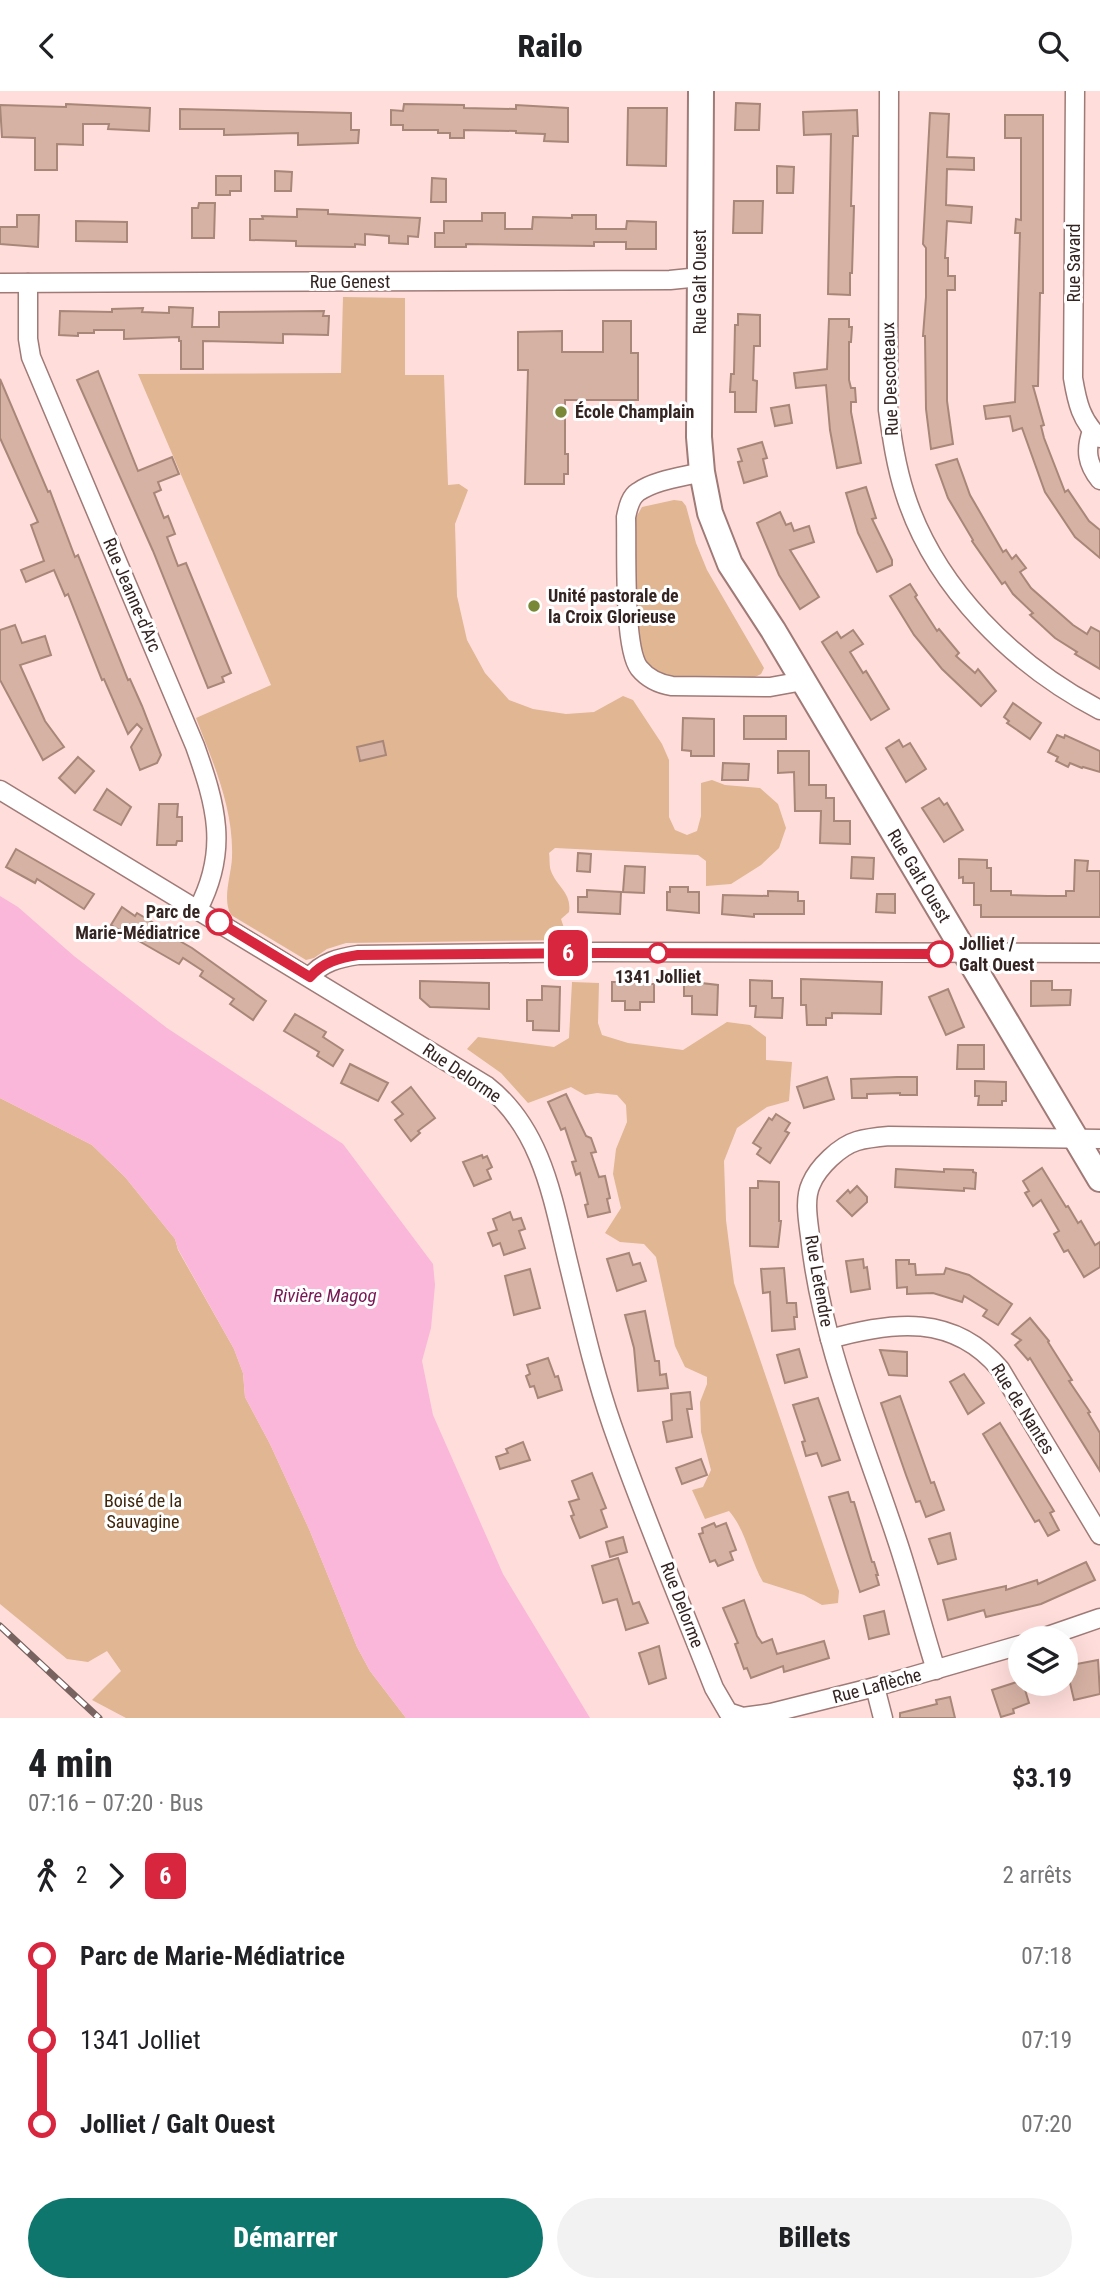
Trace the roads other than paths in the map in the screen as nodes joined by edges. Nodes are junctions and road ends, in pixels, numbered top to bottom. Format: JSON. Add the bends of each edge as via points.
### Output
{"nodes":[{"id":1,"x":701,"y":91,"type":"edge"},
{"id":2,"x":889,"y":91,"type":"edge"},
{"id":3,"x":1075,"y":91,"type":"edge"},
{"id":4,"x":700,"y":277,"type":"junction"},
{"id":5,"x":0,"y":283,"type":"edge"},
{"id":6,"x":28,"y":283,"type":"junction"},
{"id":7,"x":1096,"y":434,"type":"edge"},
{"id":8,"x":702,"y":473,"type":"junction"},
{"id":9,"x":1100,"y":480,"type":"edge"},
{"id":10,"x":803,"y":681,"type":"junction"},
{"id":11,"x":1100,"y":710,"type":"edge"},
{"id":12,"x":0,"y":790,"type":"edge"},
{"id":13,"x":198,"y":909,"type":"junction"},
{"id":14,"x":1100,"y":953,"type":"edge"},
{"id":15,"x":966,"y":954,"type":"junction"},
{"id":16,"x":310,"y":977,"type":"junction"},
{"id":17,"x":1088,"y":1138,"type":"edge"},
{"id":18,"x":1100,"y":1179,"type":"edge"},
{"id":19,"x":830,"y":1339,"type":"junction"},
{"id":20,"x":1100,"y":1535,"type":"edge"},
{"id":21,"x":1100,"y":1618,"type":"edge"},
{"id":22,"x":1077,"y":1626,"type":"edge"},
{"id":23,"x":1008,"y":1649,"type":"edge"},
{"id":24,"x":936,"y":1670,"type":"junction"},
{"id":25,"x":875,"y":1687,"type":"junction"},
{"id":26,"x":732,"y":1715,"type":"joint"},
{"id":27,"x":883,"y":1718,"type":"edge"}],
"edges":[{"from":1,"to":4,"type":"street","name":"Rue Galt Ouest"},
{"from":2,"to":11,"type":"street","name":"Rue Descoteaux","via":[[888,398],[905,495],[936,558],[1002,643],[1057,686]]},
{"from":3,"to":7,"type":"street","name":"Rue Savard","via":[[1073,378],[1081,415]]},
{"from":4,"to":6,"type":"street","name":"Rue Genest","via":[[452,283]]},
{"from":4,"to":8,"type":"street","name":"Rue Galt Ouest"},
{"from":5,"to":6,"type":"street","name":"Rue Genest"},
{"from":6,"to":13,"type":"street","name":"Rue Jeanne-d'Arc","via":[[31,357],[212,793],[217,851],[214,872]]},
{"from":7,"to":9,"type":"street","name":"Rue Savard","via":[[1086,446],[1087,458]]},
{"from":8,"to":10,"type":"street","name":"Rue Galt Ouest","via":[[710,513],[730,565]]},
{"from":8,"to":10,"type":"street","via":[[652,486],[636,493],[630,503],[626,517],[630,640],[639,667],[662,685],[672,686],[770,687]]},
{"from":10,"to":15,"type":"street","name":"Rue Galt Ouest"},
{"from":12,"to":13,"type":"street","name":"Rue Delorme"},
{"from":13,"to":16,"type":"street","name":"Rue Delorme"},
{"from":14,"to":15,"type":"street"},
{"from":15,"to":16,"type":"street","via":[[358,955],[319,967]]},
{"from":15,"to":17,"type":"street","name":"Rue Galt Ouest"},
{"from":16,"to":26,"type":"street","name":"Rue Delorme","via":[[487,1086],[509,1105],[530,1137],[548,1179],[613,1427],[714,1688]]},
{"from":17,"to":18,"type":"street","name":"Rue Galt Ouest"},
{"from":17,"to":19,"type":"street","name":"Rue Letendre","via":[[889,1136],[856,1141],[844,1148],[817,1174],[807,1198],[813,1268]]},
{"from":19,"to":20,"type":"street","name":"Rue de Nantes","via":[[886,1327],[927,1326],[968,1340],[988,1354]]},
{"from":19,"to":24,"type":"street","name":"Rue Letendre"},
{"from":21,"to":22,"type":"street"},
{"from":23,"to":24,"type":"street","name":"Rue Laflèche"},
{"from":24,"to":25,"type":"street","name":"Rue Laflèche"},
{"from":25,"to":26,"type":"street","name":"Rue Laflèche","via":[[771,1713]]},
{"from":25,"to":27,"type":"street"}]}
